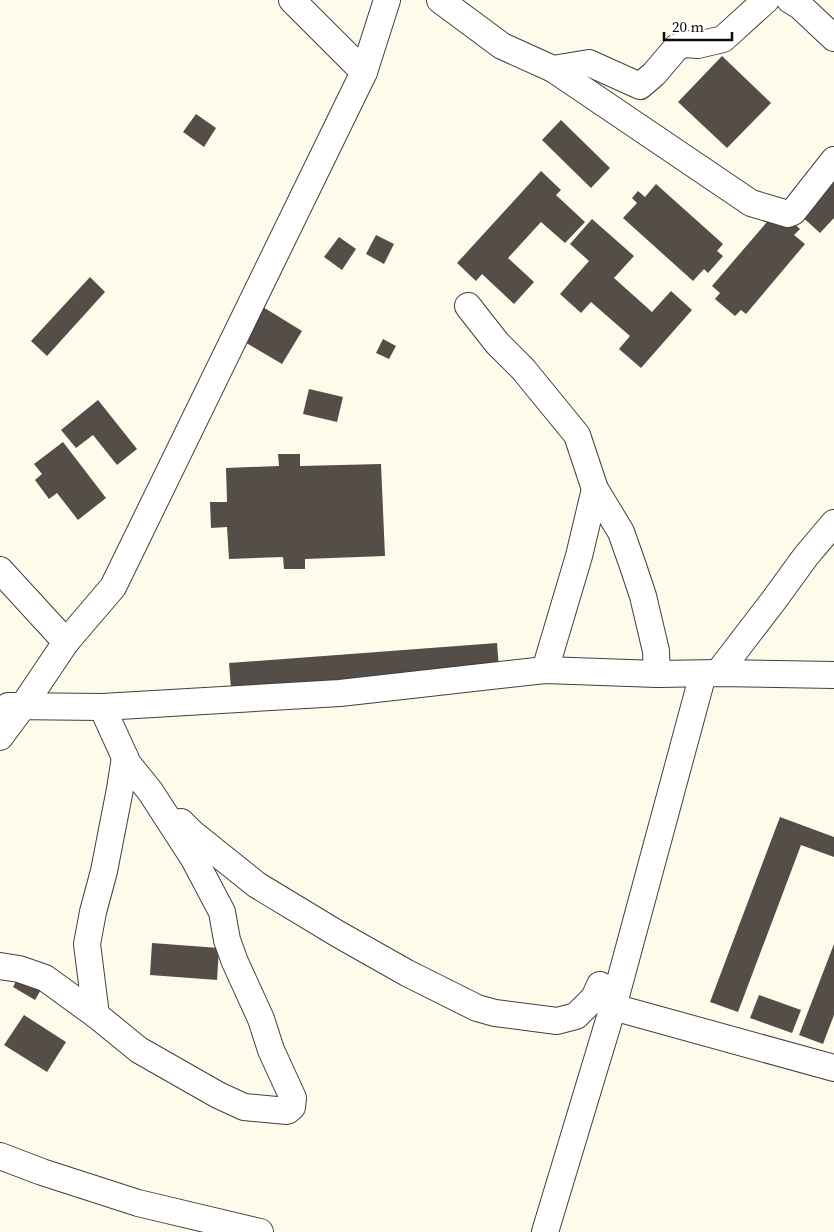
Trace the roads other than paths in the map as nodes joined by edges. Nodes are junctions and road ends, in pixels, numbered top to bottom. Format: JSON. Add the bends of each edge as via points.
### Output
{"nodes":[{"id":1,"x":292,"y":0,"type":"edge"},
{"id":2,"x":388,"y":0,"type":"edge"},
{"id":3,"x":440,"y":0,"type":"edge"},
{"id":4,"x":766,"y":0,"type":"edge"},
{"id":5,"x":790,"y":0,"type":"edge"},
{"id":6,"x":834,"y":38,"type":"edge"},
{"id":7,"x":553,"y":69,"type":"junction"},
{"id":8,"x":364,"y":72,"type":"junction"},
{"id":9,"x":834,"y":160,"type":"edge"},
{"id":10,"x":468,"y":306,"type":"dead end"},
{"id":11,"x":595,"y":489,"type":"junction"},
{"id":12,"x":834,"y":523,"type":"edge"},
{"id":13,"x":0,"y":570,"type":"edge"},
{"id":14,"x":66,"y":642,"type":"junction"},
{"id":15,"x":546,"y":670,"type":"junction"},
{"id":16,"x":657,"y":674,"type":"junction"},
{"id":17,"x":710,"y":674,"type":"junction"},
{"id":18,"x":834,"y":675,"type":"edge"},
{"id":19,"x":11,"y":706,"type":"edge"},
{"id":20,"x":102,"y":708,"type":"junction"},
{"id":21,"x":0,"y":737,"type":"edge"},
{"id":22,"x":125,"y":758,"type":"junction"},
{"id":23,"x":150,"y":791,"type":"junction"},
{"id":24,"x":0,"y":966,"type":"edge"},
{"id":25,"x":613,"y":1007,"type":"junction"},
{"id":26,"x":96,"y":1015,"type":"junction"},
{"id":27,"x":834,"y":1068,"type":"edge"},
{"id":28,"x":0,"y":1156,"type":"edge"},
{"id":29,"x":260,"y":1232,"type":"edge"},
{"id":30,"x":545,"y":1232,"type":"edge"}],
"edges":[{"from":1,"to":8,"type":"street"},
{"from":2,"to":8,"type":"street"},
{"from":3,"to":7,"type":"street","via":[[502,46]]},
{"from":4,"to":7,"type":"street","via":[[723,39],[677,48],[640,86],[589,63]]},
{"from":5,"to":6,"type":"street"},
{"from":7,"to":9,"type":"street","via":[[750,203],[765,208],[788,214],[793,212]]},
{"from":8,"to":14,"type":"street","via":[[113,587]]},
{"from":10,"to":11,"type":"street","via":[[577,435]]},
{"from":11,"to":15,"type":"street"},
{"from":11,"to":16,"type":"street","via":[[621,532],[633,566],[656,651]]},
{"from":12,"to":17,"type":"street"},
{"from":13,"to":14,"type":"street"},
{"from":14,"to":19,"type":"street"},
{"from":15,"to":16,"type":"street"},
{"from":15,"to":20,"type":"street","via":[[340,694]]},
{"from":16,"to":17,"type":"street"},
{"from":17,"to":18,"type":"street"},
{"from":17,"to":25,"type":"street"},
{"from":19,"to":20,"type":"street"},
{"from":19,"to":21,"type":"street"},
{"from":20,"to":22,"type":"street"},
{"from":22,"to":23,"type":"street"},
{"from":22,"to":26,"type":"street","via":[[87,944]]},
{"from":23,"to":25,"type":"street","via":[[192,834],[257,885],[407,973],[477,1008],[557,1021],[576,1016],[594,998],[600,985]]},
{"from":23,"to":26,"type":"street","via":[[194,859],[222,912],[227,940],[293,1098],[292,1107],[287,1110],[244,1107],[218,1095],[138,1050]]},
{"from":24,"to":26,"type":"street","via":[[45,978]]},
{"from":25,"to":27,"type":"street"},
{"from":25,"to":30,"type":"street"},
{"from":28,"to":29,"type":"street","via":[[138,1203]]}]}
